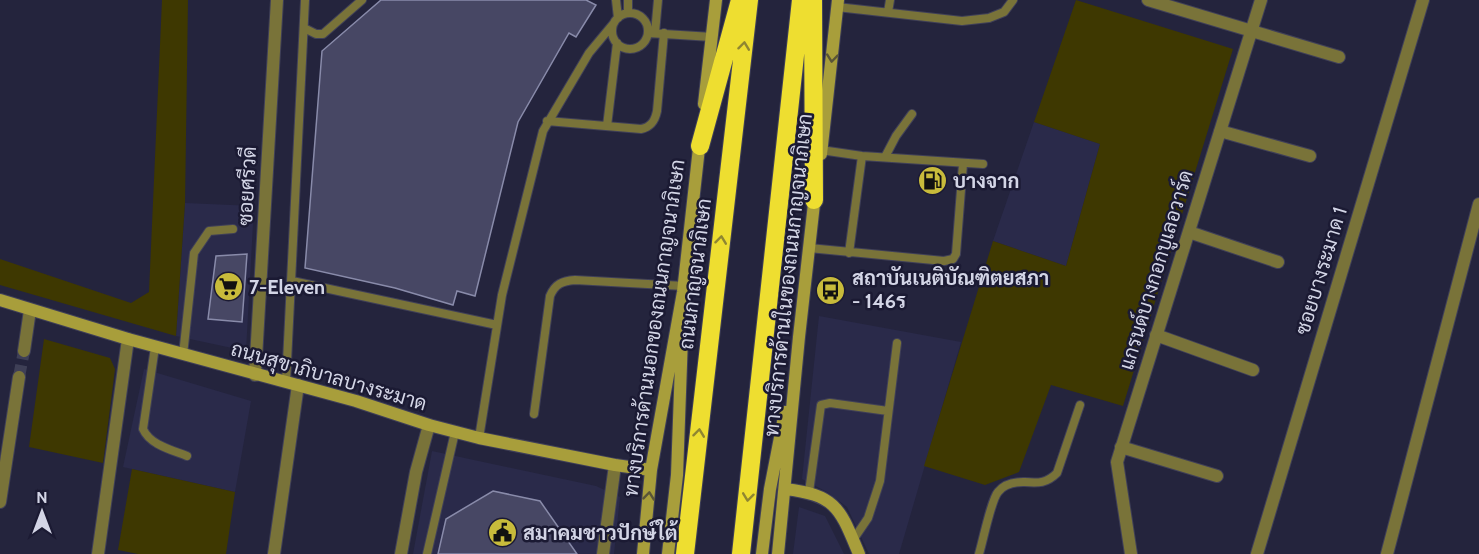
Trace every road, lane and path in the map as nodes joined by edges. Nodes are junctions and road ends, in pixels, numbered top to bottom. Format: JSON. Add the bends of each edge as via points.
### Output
{"nodes":[{"id":1,"x":278,"y":0,"type":"edge"},
{"id":2,"x":305,"y":0,"type":"edge"},
{"id":3,"x":362,"y":0,"type":"edge"},
{"id":4,"x":616,"y":0,"type":"edge"},
{"id":5,"x":628,"y":0,"type":"edge"},
{"id":6,"x":658,"y":0,"type":"edge"},
{"id":7,"x":716,"y":0,"type":"edge"},
{"id":8,"x":740,"y":0,"type":"edge"},
{"id":9,"x":749,"y":0,"type":"edge"},
{"id":10,"x":801,"y":0,"type":"edge"},
{"id":11,"x":813,"y":0,"type":"edge"},
{"id":12,"x":890,"y":0,"type":"edge"},
{"id":13,"x":1012,"y":0,"type":"edge"},
{"id":14,"x":1148,"y":0,"type":"edge"},
{"id":15,"x":1261,"y":0,"type":"edge"},
{"id":16,"x":1423,"y":0,"type":"edge"},
{"id":17,"x":838,"y":3,"type":"edge"},
{"id":18,"x":888,"y":12,"type":"junction"},
{"id":19,"x":627,"y":13,"type":"junction"},
{"id":20,"x":616,"y":20,"type":"junction"},
{"id":21,"x":304,"y":28,"type":"junction"},
{"id":22,"x":1252,"y":31,"type":"junction"},
{"id":23,"x":656,"y":33,"type":"junction"},
{"id":24,"x":712,"y":37,"type":"junction"},
{"id":25,"x":617,"y":43,"type":"junction"},
{"id":26,"x":1339,"y":57,"type":"dead end"},
{"id":27,"x":912,"y":114,"type":"dead end"},
{"id":28,"x":547,"y":121,"type":"junction"},
{"id":29,"x":608,"y":126,"type":"junction"},
{"id":30,"x":1220,"y":131,"type":"junction"},
{"id":31,"x":699,"y":146,"type":"junction"},
{"id":32,"x":821,"y":150,"type":"junction"},
{"id":33,"x":862,"y":156,"type":"junction"},
{"id":34,"x":1310,"y":156,"type":"dead end"},
{"id":35,"x":885,"y":158,"type":"junction"},
{"id":36,"x":963,"y":164,"type":"junction"},
{"id":37,"x":983,"y":164,"type":"dead end"},
{"id":38,"x":814,"y":200,"type":"junction"},
{"id":39,"x":1479,"y":204,"type":"edge"},
{"id":40,"x":233,"y":229,"type":"dead end"},
{"id":41,"x":1189,"y":232,"type":"junction"},
{"id":42,"x":809,"y":249,"type":"junction"},
{"id":43,"x":849,"y":253,"type":"junction"},
{"id":44,"x":1278,"y":262,"type":"dead end"},
{"id":45,"x":292,"y":281,"type":"junction"},
{"id":46,"x":683,"y":289,"type":"junction"},
{"id":47,"x":0,"y":300,"type":"edge"},
{"id":48,"x":30,"y":309,"type":"junction"},
{"id":49,"x":497,"y":325,"type":"junction"},
{"id":50,"x":1156,"y":335,"type":"junction"},
{"id":51,"x":799,"y":337,"type":"junction"},
{"id":52,"x":128,"y":339,"type":"junction"},
{"id":53,"x":897,"y":343,"type":"dead end"},
{"id":54,"x":155,"y":347,"type":"junction"},
{"id":55,"x":24,"y":351,"type":"tunnel mouth"},
{"id":56,"x":183,"y":355,"type":"junction"},
{"id":57,"x":1253,"y":370,"type":"dead end"},
{"id":58,"x":255,"y":375,"type":"junction"},
{"id":59,"x":19,"y":377,"type":"tunnel mouth"},
{"id":60,"x":286,"y":382,"type":"junction"},
{"id":61,"x":298,"y":385,"type":"junction"},
{"id":62,"x":1080,"y":405,"type":"dead end"},
{"id":63,"x":888,"y":411,"type":"junction"},
{"id":64,"x":534,"y":414,"type":"dead end"},
{"id":65,"x":429,"y":425,"type":"junction"},
{"id":66,"x":455,"y":432,"type":"junction"},
{"id":67,"x":479,"y":438,"type":"junction"},
{"id":68,"x":1121,"y":447,"type":"junction"},
{"id":69,"x":187,"y":456,"type":"dead end"},
{"id":70,"x":615,"y":465,"type":"junction"},
{"id":71,"x":651,"y":470,"type":"junction"},
{"id":72,"x":1217,"y":476,"type":"dead end"},
{"id":73,"x":785,"y":489,"type":"junction"},
{"id":74,"x":809,"y":492,"type":"junction"},
{"id":75,"x":0,"y":502,"type":"edge"},
{"id":76,"x":853,"y":540,"type":"junction"},
{"id":77,"x":98,"y":554,"type":"edge"},
{"id":78,"x":274,"y":554,"type":"edge"},
{"id":79,"x":401,"y":554,"type":"edge"},
{"id":80,"x":426,"y":554,"type":"edge"},
{"id":81,"x":603,"y":554,"type":"edge"},
{"id":82,"x":643,"y":554,"type":"edge"},
{"id":83,"x":668,"y":554,"type":"edge"},
{"id":84,"x":685,"y":554,"type":"edge"},
{"id":85,"x":741,"y":554,"type":"edge"},
{"id":86,"x":762,"y":554,"type":"edge"},
{"id":87,"x":778,"y":554,"type":"edge"},
{"id":88,"x":859,"y":554,"type":"edge"},
{"id":89,"x":979,"y":554,"type":"edge"},
{"id":90,"x":1131,"y":554,"type":"edge"},
{"id":91,"x":1257,"y":554,"type":"edge"},
{"id":92,"x":1387,"y":554,"type":"edge"}],
"edges":[{"from":1,"to":58,"type":"street","name":"ซอยศรีวดี"},
{"from":2,"to":21,"type":"lane"},
{"from":3,"to":21,"type":"lane","via":[[323,34]]},
{"from":4,"to":20,"type":"lane"},
{"from":5,"to":19,"type":"lane"},
{"from":6,"to":23,"type":"lane"},
{"from":7,"to":24,"type":"main road","name":"ทางบริการด้านนอกของถนนกาญจนาภิเษก"},
{"from":8,"to":31,"type":"highway"},
{"from":84,"to":9,"type":"highway","name":"ถนนกาญจนาภิเษก","one_way":true},
{"from":10,"to":85,"type":"highway","one_way":true},
{"from":11,"to":38,"type":"highway"},
{"from":12,"to":18,"type":"lane"},
{"from":13,"to":18,"type":"lane","via":[[1004,12],[962,21]]},
{"from":14,"to":22,"type":"street"},
{"from":15,"to":22,"type":"street","name":"แกรนด์บางกอกบูเลอวาร์ด"},
{"from":16,"to":91,"type":"street","name":"ซอยบางระมาด 1"},
{"from":17,"to":18,"type":"lane"},
{"from":17,"to":32,"type":"main road","name":"ทางบริการด้านในของถนนกาญจนาภิเษก","one_way":true},
{"from":19,"to":20,"type":"lane"},
{"from":19,"to":23,"type":"lane","via":[[645,20]]},
{"from":20,"to":25,"type":"lane","via":[[612,35]]},
{"from":20,"to":28,"type":"lane","via":[[589,53]]},
{"from":21,"to":45,"type":"lane"},
{"from":22,"to":26,"type":"street"},
{"from":22,"to":30,"type":"street","name":"แกรนด์บางกอกบูเลอวาร์ด"},
{"from":23,"to":24,"type":"lane"},
{"from":23,"to":25,"type":"lane","via":[[636,48],[624,48]]},
{"from":23,"to":29,"type":"lane","via":[[657,111],[652,123],[641,129]]},
{"from":24,"to":31,"type":"main road","name":"ทางบริการด้านนอกของถนนกาญจนาภิเษก"},
{"from":25,"to":29,"type":"lane"},
{"from":27,"to":35,"type":"lane"},
{"from":28,"to":29,"type":"lane"},
{"from":28,"to":49,"type":"lane","via":[[506,273]]},
{"from":30,"to":34,"type":"street"},
{"from":30,"to":41,"type":"street","name":"แกรนด์บางกอกบูเลอวาร์ด"},
{"from":31,"to":46,"type":"main road","name":"ทางบริการด้านนอกของถนนกาญจนาภิเษก"},
{"from":32,"to":33,"type":"lane"},
{"from":32,"to":38,"type":"main road","name":"ทางบริการด้านในของถนนกาญจนาภิเษก"},
{"from":33,"to":35,"type":"lane"},
{"from":33,"to":43,"type":"lane"},
{"from":35,"to":36,"type":"lane"},
{"from":36,"to":37,"type":"lane"},
{"from":36,"to":43,"type":"lane","via":[[953,259]]},
{"from":38,"to":42,"type":"main road","name":"ทางบริการด้านในของถนนกาญจนาภิเษก"},
{"from":39,"to":92,"type":"street"},
{"from":40,"to":56,"type":"lane","via":[[209,231],[194,253]]},
{"from":41,"to":44,"type":"street"},
{"from":41,"to":50,"type":"street","name":"แกรนด์บางกอกบูเลอวาร์ด"},
{"from":42,"to":43,"type":"lane"},
{"from":42,"to":51,"type":"main road","name":"ทางบริการด้านในของถนนกาญจนาภิเษก"},
{"from":45,"to":49,"type":"lane"},
{"from":45,"to":60,"type":"lane"},
{"from":46,"to":64,"type":"lane","via":[[575,280],[563,281],[554,288]]},
{"from":46,"to":71,"type":"main road","name":"ทางบริการด้านนอกของถนนกาญจนาภิเษก"},
{"from":46,"to":83,"type":"main road","via":[[677,475]]},
{"from":47,"to":48,"type":"main road","name":"ถนนสุขาภิบาลบางระมาด"},
{"from":48,"to":52,"type":"main road","name":"ถนนสุขาภิบาลบางระมาด"},
{"from":48,"to":55,"type":"street"},
{"from":49,"to":67,"type":"lane"},
{"from":50,"to":57,"type":"street"},
{"from":50,"to":68,"type":"street","name":"แกรนด์บางกอกบูเลอวาร์ด"},
{"from":51,"to":73,"type":"main road","name":"ทางบริการด้านในของถนนกาญจนาภิเษก"},
{"from":51,"to":86,"type":"main road","via":[[770,489]]},
{"from":52,"to":54,"type":"main road","name":"ถนนสุขาภิบาลบางระมาด"},
{"from":52,"to":77,"type":"street"},
{"from":53,"to":63,"type":"lane"},
{"from":54,"to":56,"type":"main road","name":"ถนนสุขาภิบาลบางระมาด"},
{"from":54,"to":69,"type":"lane","via":[[143,429],[147,438]]},
{"from":56,"to":58,"type":"main road","name":"ถนนสุขาภิบาลบางระมาด"},
{"from":58,"to":60,"type":"main road","name":"ถนนสุขาภิบาลบางระมาด"},
{"from":59,"to":75,"type":"street"},
{"from":60,"to":61,"type":"main road","name":"ถนนสุขาภิบาลบางระมาด"},
{"from":61,"to":65,"type":"main road","name":"ถนนสุขาภิบาลบางระมาด"},
{"from":61,"to":78,"type":"street"},
{"from":62,"to":89,"type":"lane","via":[[1057,473],[1039,484],[1008,484],[997,493]]},
{"from":63,"to":74,"type":"lane","via":[[821,405]]},
{"from":63,"to":76,"type":"lane","via":[[880,481],[868,518]]},
{"from":65,"to":66,"type":"main road","name":"ถนนสุขาภิบาลบางระมาด"},
{"from":65,"to":79,"type":"street"},
{"from":66,"to":67,"type":"main road","name":"ถนนสุขาภิบาลบางระมาด"},
{"from":66,"to":80,"type":"lane"},
{"from":67,"to":70,"type":"main road","name":"ถนนสุขาภิบาลบางระมาด"},
{"from":68,"to":72,"type":"street"},
{"from":68,"to":90,"type":"street","name":"แกรนด์บางกอกบูเลอวาร์ด","via":[[1117,462]]},
{"from":70,"to":71,"type":"main road","name":"ถนนสุขาภิบาลบางระมาด"},
{"from":70,"to":81,"type":"street"},
{"from":82,"to":71,"type":"main road","name":"ทางบริการด้านนอกของถนนกาญจนาภิเษก","one_way":true},
{"from":73,"to":74,"type":"main road"},
{"from":73,"to":87,"type":"main road","name":"ทางบริการด้านในของถนนกาญจนาภิเษก"},
{"from":74,"to":76,"type":"main road","via":[[829,500],[844,519]]},
{"from":76,"to":88,"type":"main road"}]}
